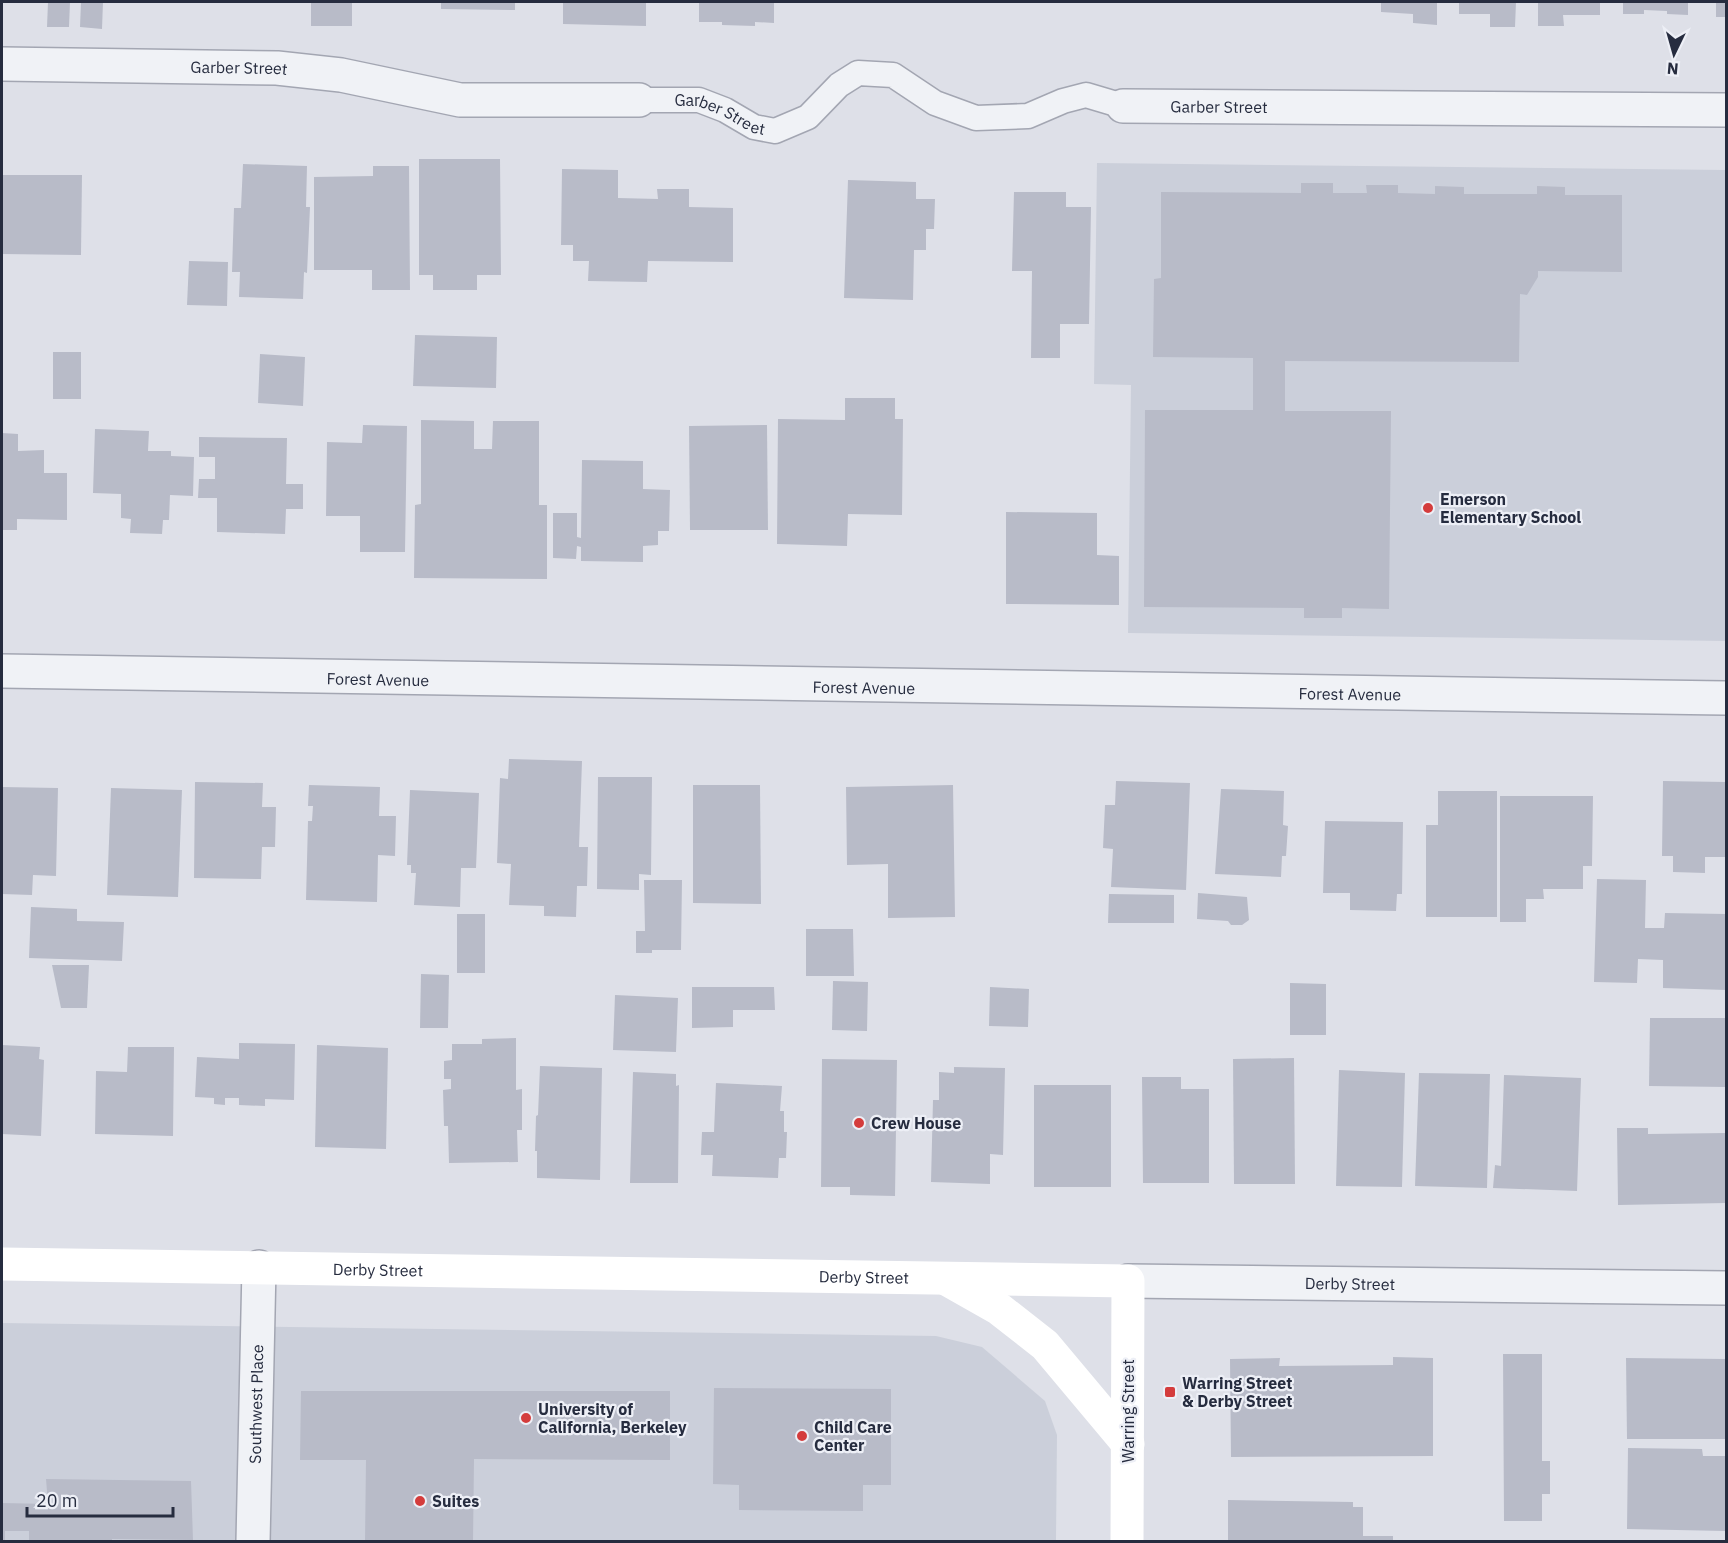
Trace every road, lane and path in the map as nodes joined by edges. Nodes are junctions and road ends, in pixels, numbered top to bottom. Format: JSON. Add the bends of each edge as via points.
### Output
{"nodes":[{"id":1,"x":2,"y":64,"type":"edge"},
{"id":2,"x":639,"y":100,"type":"joint"},
{"id":3,"x":1123,"y":106,"type":"joint"},
{"id":4,"x":1726,"y":110,"type":"edge"},
{"id":5,"x":2,"y":671,"type":"edge"},
{"id":6,"x":1726,"y":698,"type":"edge"},
{"id":7,"x":2,"y":1264,"type":"edge"},
{"id":8,"x":259,"y":1267,"type":"junction"},
{"id":9,"x":942,"y":1277,"type":"junction"},
{"id":10,"x":1128,"y":1281,"type":"junction"},
{"id":11,"x":1726,"y":1288,"type":"edge"},
{"id":12,"x":1128,"y":1443,"type":"junction"},
{"id":13,"x":253,"y":1542,"type":"edge"},
{"id":14,"x":1127,"y":1542,"type":"edge"}],
"edges":[{"from":1,"to":2,"type":"street","name":"Garber Street","via":[[278,68],[335,74],[460,100]]},
{"from":2,"to":3,"type":"lane","name":"Garber Street","via":[[699,100],[754,127],[775,131],[808,117],[839,85],[858,73],[893,75],[935,103],[976,118],[1028,116],[1086,95]]},
{"from":3,"to":4,"type":"street","name":"Garber Street"},
{"from":5,"to":6,"type":"street","name":"Forest Avenue","via":[[411,681]]},
{"from":7,"to":8,"type":"street","name":"Derby Street"},
{"from":8,"to":9,"type":"street","name":"Derby Street"},
{"from":8,"to":13,"type":"street","name":"Southwest Place"},
{"from":9,"to":10,"type":"street","name":"Derby Street"},
{"from":9,"to":12,"type":"street","via":[[999,1309],[1045,1345]]},
{"from":10,"to":11,"type":"street","name":"Derby Street"},
{"from":10,"to":12,"type":"street","name":"Warring Street"},
{"from":12,"to":14,"type":"street","name":"Warring Street"}]}
